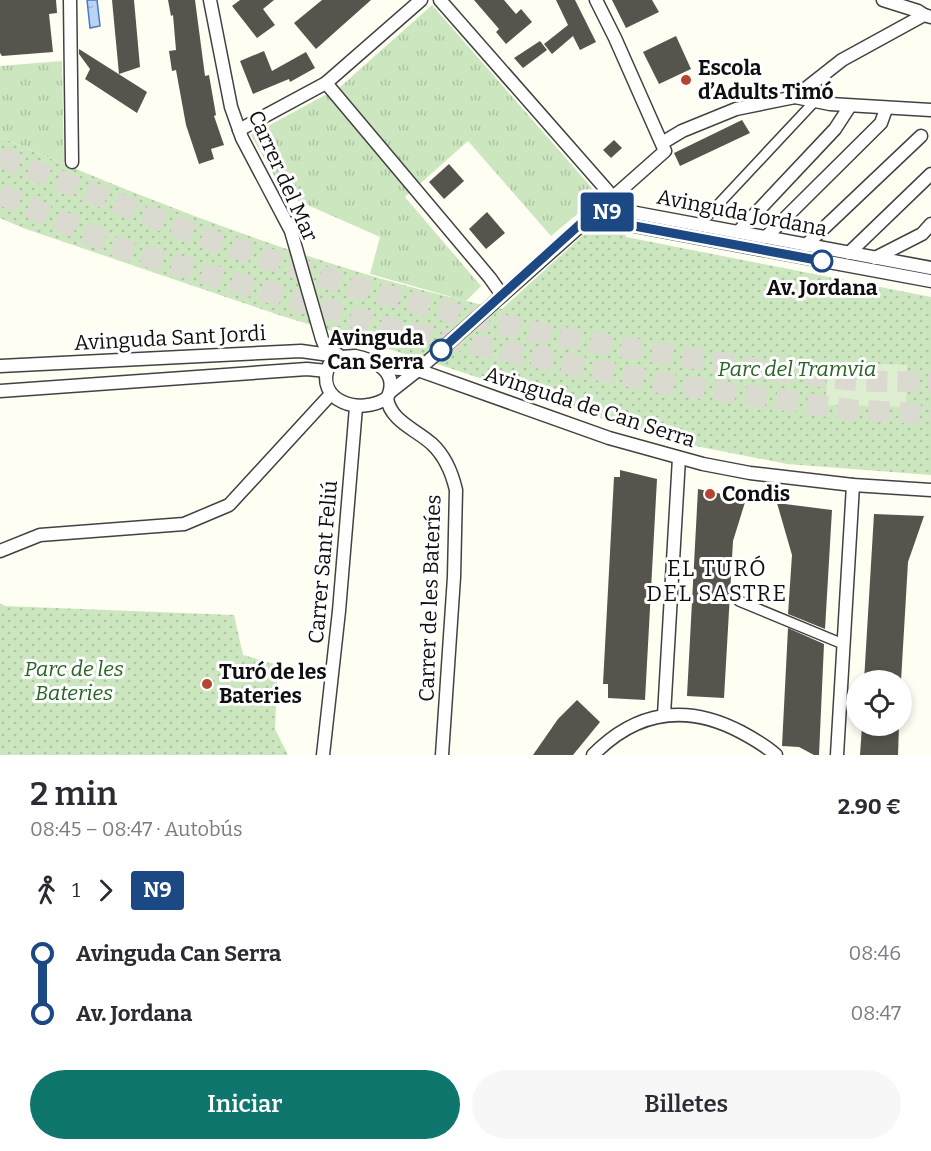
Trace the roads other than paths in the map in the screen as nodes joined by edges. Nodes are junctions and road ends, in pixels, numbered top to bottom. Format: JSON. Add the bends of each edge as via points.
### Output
{"nodes":[{"id":1,"x":70,"y":0,"type":"edge"},
{"id":2,"x":210,"y":0,"type":"edge"},
{"id":3,"x":421,"y":0,"type":"edge"},
{"id":4,"x":440,"y":0,"type":"edge"},
{"id":5,"x":596,"y":0,"type":"edge"},
{"id":6,"x":883,"y":0,"type":"edge"},
{"id":7,"x":928,"y":16,"type":"edge"},
{"id":8,"x":326,"y":82,"type":"junction"},
{"id":9,"x":795,"y":97,"type":"junction"},
{"id":10,"x":815,"y":101,"type":"junction"},
{"id":11,"x":850,"y":106,"type":"junction"},
{"id":12,"x":886,"y":109,"type":"junction"},
{"id":13,"x":931,"y":110,"type":"edge"},
{"id":14,"x":239,"y":130,"type":"junction"},
{"id":15,"x":921,"y":136,"type":"dead end"},
{"id":16,"x":662,"y":143,"type":"junction"},
{"id":17,"x":72,"y":162,"type":"dead end"},
{"id":18,"x":931,"y":174,"type":"edge"},
{"id":19,"x":612,"y":196,"type":"junction"},
{"id":20,"x":599,"y":207,"type":"junction"},
{"id":21,"x":931,"y":224,"type":"edge"},
{"id":22,"x":699,"y":225,"type":"junction"},
{"id":23,"x":738,"y":232,"type":"junction"},
{"id":24,"x":766,"y":237,"type":"junction"},
{"id":25,"x":806,"y":245,"type":"junction"},
{"id":26,"x":849,"y":253,"type":"junction"},
{"id":27,"x":875,"y":258,"type":"junction"},
{"id":28,"x":931,"y":268,"type":"edge"},
{"id":29,"x":931,"y":281,"type":"edge"},
{"id":30,"x":502,"y":296,"type":"junction"},
{"id":31,"x":341,"y":357,"type":"junction"},
{"id":32,"x":0,"y":366,"type":"edge"},
{"id":33,"x":384,"y":368,"type":"junction"},
{"id":34,"x":418,"y":370,"type":"junction"},
{"id":35,"x":327,"y":371,"type":"junction"},
{"id":36,"x":0,"y":391,"type":"edge"},
{"id":37,"x":331,"y":394,"type":"junction"},
{"id":38,"x":389,"y":395,"type":"junction"},
{"id":39,"x":356,"y":407,"type":"junction"},
{"id":40,"x":679,"y":458,"type":"junction"},
{"id":41,"x":853,"y":485,"type":"junction"},
{"id":42,"x":931,"y":490,"type":"edge"},
{"id":43,"x":0,"y":551,"type":"edge"},
{"id":44,"x":739,"y":601,"type":"dead end"},
{"id":45,"x":843,"y":644,"type":"junction"},
{"id":46,"x":664,"y":715,"type":"junction"},
{"id":47,"x":323,"y":755,"type":"edge"},
{"id":48,"x":442,"y":755,"type":"edge"},
{"id":49,"x":593,"y":755,"type":"edge"},
{"id":50,"x":776,"y":755,"type":"edge"},
{"id":51,"x":837,"y":755,"type":"edge"}],
"edges":[{"from":1,"to":17,"type":"street"},
{"from":2,"to":14,"type":"street","name":"Carrer del Mar","via":[[231,108]]},
{"from":3,"to":8,"type":"street"},
{"from":4,"to":19,"type":"street"},
{"from":5,"to":16,"type":"street"},
{"from":6,"to":7,"type":"street"},
{"from":7,"to":9,"type":"street","via":[[842,60]]},
{"from":8,"to":14,"type":"street"},
{"from":8,"to":30,"type":"street"},
{"from":9,"to":10,"type":"street"},
{"from":9,"to":16,"type":"street","via":[[736,109],[681,130]]},
{"from":10,"to":11,"type":"street"},
{"from":10,"to":22,"type":"street"},
{"from":11,"to":12,"type":"street"},
{"from":11,"to":23,"type":"street","via":[[835,129]]},
{"from":12,"to":13,"type":"street"},
{"from":12,"to":24,"type":"street","via":[[881,123]]},
{"from":14,"to":31,"type":"street","name":"Carrer del Mar","via":[[291,231],[324,344]]},
{"from":15,"to":25,"type":"street"},
{"from":16,"to":19,"type":"street","via":[[665,151]]},
{"from":18,"to":26,"type":"street"},
{"from":19,"to":20,"type":"street"},
{"from":20,"to":22,"type":"street","name":"Avinguda Jordana","via":[[617,207]]},
{"from":20,"to":29,"type":"street","name":"Avinguda Jordana","via":[[629,225]]},
{"from":20,"to":30,"type":"street"},
{"from":21,"to":27,"type":"street","via":[[922,234]]},
{"from":22,"to":23,"type":"street","name":"Avinguda Jordana"},
{"from":23,"to":24,"type":"street","name":"Avinguda Jordana"},
{"from":24,"to":25,"type":"street","name":"Avinguda Jordana"},
{"from":25,"to":26,"type":"street","name":"Avinguda Jordana"},
{"from":26,"to":27,"type":"street","name":"Avinguda Jordana"},
{"from":27,"to":28,"type":"street","name":"Avinguda Jordana"},
{"from":30,"to":34,"type":"street"},
{"from":31,"to":32,"type":"street","name":"Avinguda Sant Jordi","via":[[301,351]]},
{"from":31,"to":33,"type":"street","via":[[364,358]]},
{"from":31,"to":35,"type":"street"},
{"from":33,"to":34,"type":"street","name":"Avinguda de Can Serra"},
{"from":33,"to":38,"type":"street","via":[[391,380]]},
{"from":34,"to":38,"type":"street"},
{"from":34,"to":40,"type":"street","name":"Avinguda de Can Serra","via":[[591,432]]},
{"from":35,"to":36,"type":"street","via":[[307,369]]},
{"from":35,"to":37,"type":"street"},
{"from":37,"to":39,"type":"street"},
{"from":37,"to":43,"type":"street","via":[[229,505],[184,524],[40,535]]},
{"from":38,"to":39,"type":"street","via":[[373,406]]},
{"from":38,"to":48,"type":"street","name":"Carrer de les Bateríes","via":[[391,412],[439,452],[456,490]]},
{"from":39,"to":47,"type":"street","name":"Carrer Sant Feliú"},
{"from":40,"to":41,"type":"street","name":"Avinguda de Can Serra","via":[[750,473]]},
{"from":40,"to":46,"type":"street"},
{"from":41,"to":42,"type":"street","name":"Avinguda de Can Serra"},
{"from":41,"to":45,"type":"street"},
{"from":44,"to":45,"type":"street"},
{"from":45,"to":51,"type":"street"},
{"from":46,"to":49,"type":"street","via":[[616,734]]},
{"from":46,"to":50,"type":"street","via":[[713,720],[766,745]]}]}
